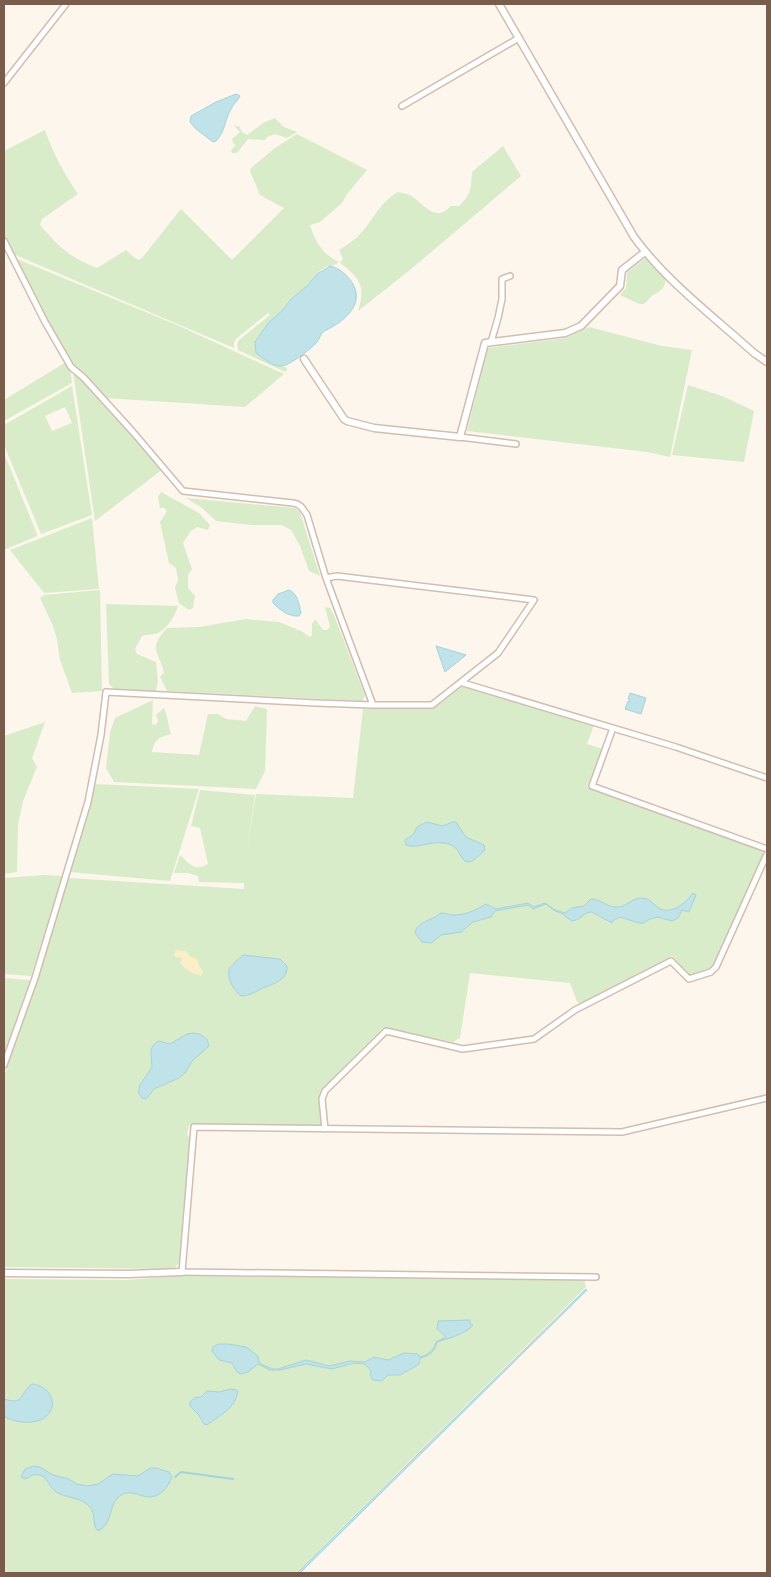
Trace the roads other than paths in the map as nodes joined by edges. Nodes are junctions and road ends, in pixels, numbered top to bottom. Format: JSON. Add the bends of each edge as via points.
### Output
{"nodes":[{"id":1,"x":66,"y":4,"type":"edge"},
{"id":2,"x":499,"y":4,"type":"edge"},
{"id":3,"x":519,"y":38,"type":"junction"},
{"id":4,"x":4,"y":83,"type":"edge"},
{"id":5,"x":402,"y":106,"type":"dead end"},
{"id":6,"x":4,"y":241,"type":"edge"},
{"id":7,"x":645,"y":252,"type":"junction"},
{"id":8,"x":510,"y":276,"type":"dead end"},
{"id":9,"x":490,"y":342,"type":"junction"},
{"id":10,"x":304,"y":359,"type":"dead end"},
{"id":11,"x":767,"y":362,"type":"edge"},
{"id":12,"x":460,"y":437,"type":"junction"},
{"id":13,"x":516,"y":444,"type":"dead end"},
{"id":14,"x":326,"y":578,"type":"junction"},
{"id":15,"x":462,"y":683,"type":"junction"},
{"id":16,"x":372,"y":705,"type":"junction"},
{"id":17,"x":613,"y":728,"type":"junction"},
{"id":18,"x":767,"y":778,"type":"edge"},
{"id":19,"x":767,"y":849,"type":"edge"},
{"id":20,"x":767,"y":854,"type":"edge"},
{"id":21,"x":4,"y":1065,"type":"edge"},
{"id":22,"x":767,"y":1098,"type":"edge"},
{"id":23,"x":325,"y":1129,"type":"junction"},
{"id":24,"x":182,"y":1272,"type":"junction"},
{"id":25,"x":4,"y":1273,"type":"edge"},
{"id":26,"x":596,"y":1277,"type":"dead end"}],
"edges":[{"from":1,"to":4,"type":"street"},
{"from":2,"to":3,"type":"street"},
{"from":3,"to":5,"type":"street"},
{"from":3,"to":7,"type":"street"},
{"from":6,"to":14,"type":"street","via":[[71,367],[183,491],[299,504],[307,515]]},
{"from":7,"to":9,"type":"street","via":[[622,270],[620,286],[581,326],[565,333]]},
{"from":7,"to":11,"type":"street"},
{"from":8,"to":9,"type":"street","via":[[502,279],[502,299]]},
{"from":9,"to":12,"type":"street","via":[[485,343]]},
{"from":10,"to":12,"type":"street","via":[[347,421],[374,428]]},
{"from":12,"to":13,"type":"street"},
{"from":14,"to":15,"type":"street","via":[[337,576],[534,600],[503,648]]},
{"from":14,"to":16,"type":"street"},
{"from":15,"to":16,"type":"street","via":[[432,704]]},
{"from":15,"to":17,"type":"street"},
{"from":16,"to":21,"type":"street","via":[[106,692],[88,802],[35,978]]},
{"from":17,"to":18,"type":"street"},
{"from":17,"to":19,"type":"street","via":[[592,786]]},
{"from":20,"to":23,"type":"street","via":[[711,972],[689,979],[671,961],[575,1010],[534,1039],[463,1049],[386,1031],[326,1091],[322,1099]]},
{"from":22,"to":23,"type":"street","via":[[625,1132]]},
{"from":23,"to":24,"type":"street","via":[[194,1127]]},
{"from":24,"to":25,"type":"street"},
{"from":24,"to":26,"type":"street"}]}
